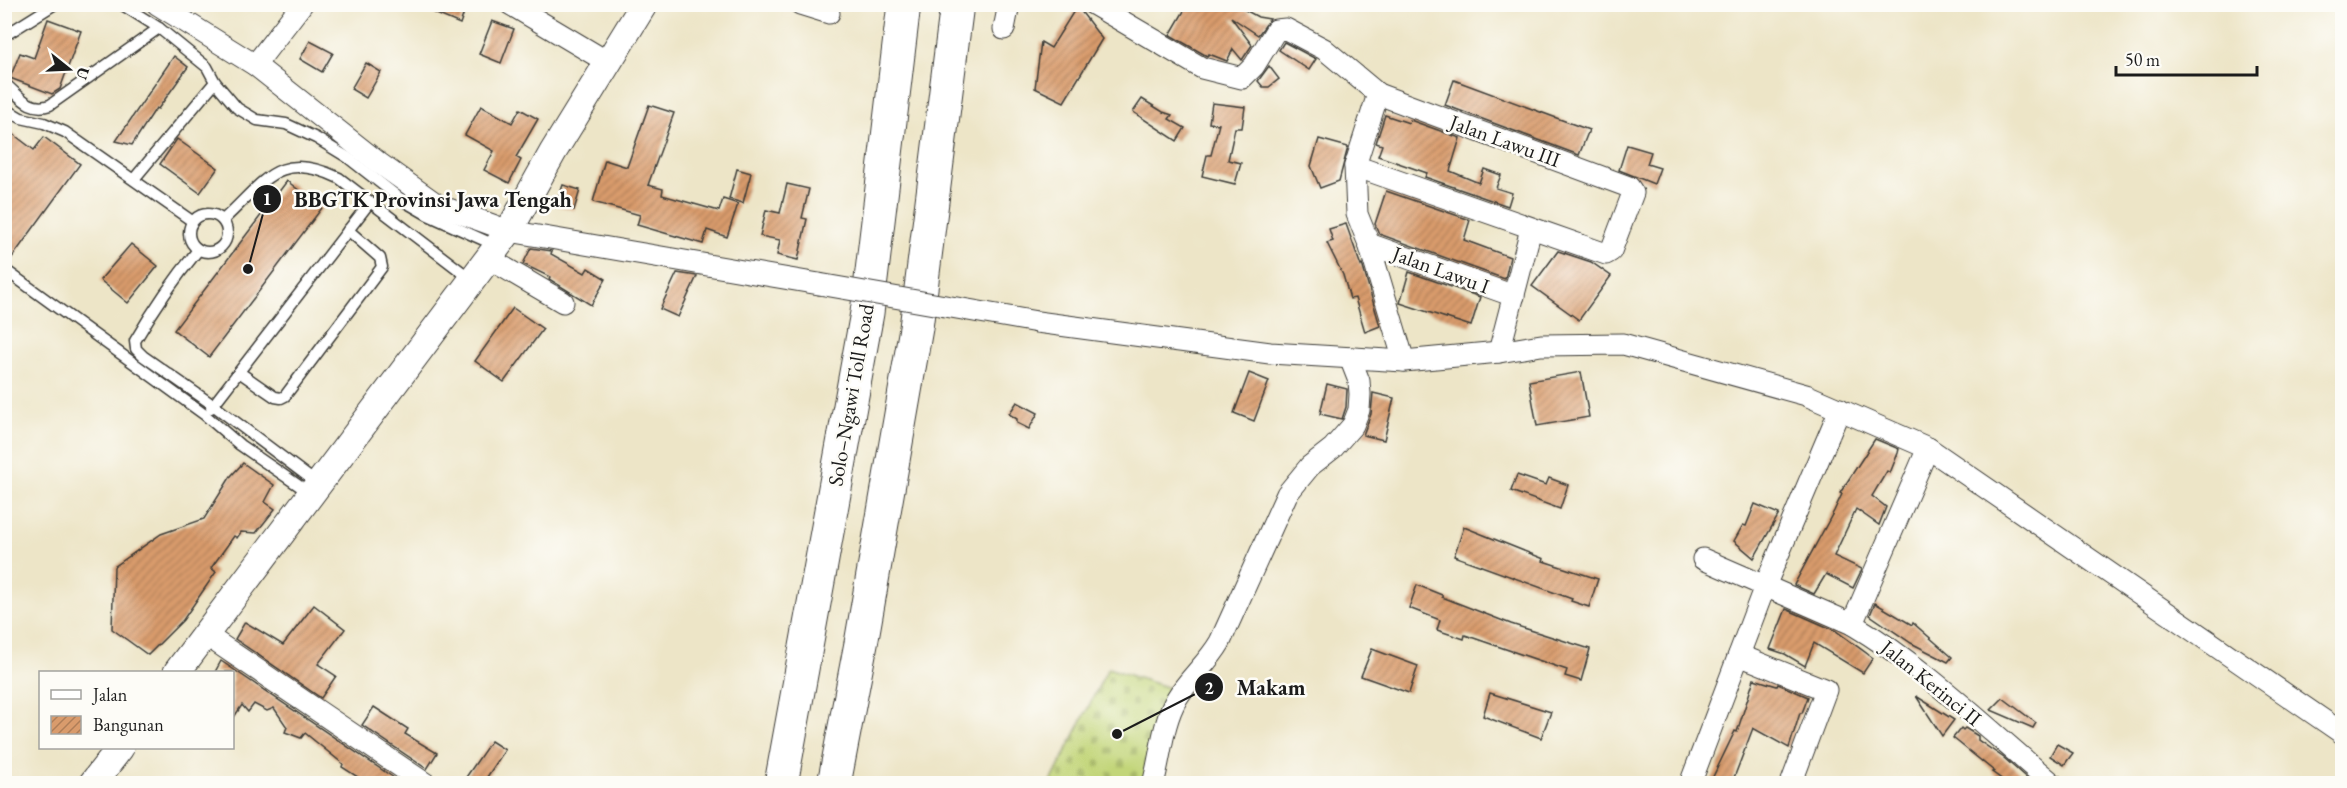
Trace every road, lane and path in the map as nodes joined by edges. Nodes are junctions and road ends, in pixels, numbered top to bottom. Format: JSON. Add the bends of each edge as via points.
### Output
{"nodes":[{"id":1,"x":55,"y":4,"type":"edge"},
{"id":2,"x":121,"y":4,"type":"edge"},
{"id":3,"x":302,"y":4,"type":"edge"},
{"id":4,"x":510,"y":4,"type":"edge"},
{"id":5,"x":644,"y":4,"type":"edge"},
{"id":6,"x":800,"y":4,"type":"edge"},
{"id":7,"x":904,"y":4,"type":"edge"},
{"id":8,"x":957,"y":4,"type":"edge"},
{"id":9,"x":1008,"y":4,"type":"edge"},
{"id":10,"x":1093,"y":4,"type":"edge"},
{"id":11,"x":160,"y":5,"type":"edge"},
{"id":12,"x":829,"y":13,"type":"dead end"},
{"id":13,"x":159,"y":28,"type":"junction"},
{"id":14,"x":1004,"y":29,"type":"dead end"},
{"id":15,"x":4,"y":36,"type":"edge"},
{"id":16,"x":609,"y":63,"type":"junction"},
{"id":17,"x":255,"y":65,"type":"junction"},
{"id":18,"x":215,"y":82,"type":"junction"},
{"id":19,"x":4,"y":83,"type":"edge"},
{"id":20,"x":1378,"y":94,"type":"junction"},
{"id":21,"x":4,"y":108,"type":"edge"},
{"id":22,"x":1355,"y":166,"type":"junction"},
{"id":23,"x":134,"y":179,"type":"junction"},
{"id":24,"x":370,"y":202,"type":"junction"},
{"id":25,"x":223,"y":220,"type":"junction"},
{"id":26,"x":192,"y":221,"type":"junction"},
{"id":27,"x":1531,"y":229,"type":"junction"},
{"id":28,"x":348,"y":230,"type":"junction"},
{"id":29,"x":1369,"y":244,"type":"junction"},
{"id":30,"x":498,"y":245,"type":"junction"},
{"id":31,"x":198,"y":250,"type":"junction"},
{"id":32,"x":4,"y":269,"type":"edge"},
{"id":33,"x":474,"y":281,"type":"junction"},
{"id":34,"x":1514,"y":296,"type":"junction"},
{"id":35,"x":563,"y":302,"type":"dead end"},
{"id":36,"x":1499,"y":352,"type":"junction"},
{"id":37,"x":1350,"y":358,"type":"junction"},
{"id":38,"x":1404,"y":361,"type":"junction"},
{"id":39,"x":238,"y":372,"type":"junction"},
{"id":40,"x":213,"y":405,"type":"junction"},
{"id":41,"x":1840,"y":409,"type":"junction"},
{"id":42,"x":205,"y":415,"type":"junction"},
{"id":43,"x":1928,"y":448,"type":"junction"},
{"id":44,"x":315,"y":489,"type":"junction"},
{"id":45,"x":1702,"y":559,"type":"dead end"},
{"id":46,"x":1765,"y":586,"type":"junction"},
{"id":47,"x":1852,"y":624,"type":"junction"},
{"id":48,"x":206,"y":635,"type":"junction"},
{"id":49,"x":1739,"y":655,"type":"junction"},
{"id":50,"x":178,"y":671,"type":"edge"},
{"id":51,"x":2343,"y":733,"type":"edge"},
{"id":52,"x":118,"y":749,"type":"edge"},
{"id":53,"x":92,"y":783,"type":"edge"},
{"id":54,"x":426,"y":783,"type":"edge"},
{"id":55,"x":781,"y":783,"type":"edge"},
{"id":56,"x":834,"y":783,"type":"edge"},
{"id":57,"x":1153,"y":783,"type":"edge"},
{"id":58,"x":1690,"y":783,"type":"edge"},
{"id":59,"x":1791,"y":783,"type":"edge"},
{"id":60,"x":2053,"y":783,"type":"edge"}],
"edges":[{"from":1,"to":15,"type":"lane"},
{"from":2,"to":13,"type":"lane"},
{"from":3,"to":17,"type":"street"},
{"from":4,"to":16,"type":"street"},
{"from":5,"to":16,"type":"street"},
{"from":6,"to":12,"type":"street"},
{"from":7,"to":55,"type":"highway","name":"Solo–Ngawi Toll Road","via":[[867,312]]},
{"from":8,"to":56,"type":"highway","via":[[916,328]]},
{"from":9,"to":14,"type":"street"},
{"from":10,"to":20,"type":"street","name":"Jalan Lawu III","via":[[1202,68],[1242,78],[1276,30],[1287,29],[1324,49]]},
{"from":11,"to":17,"type":"street"},
{"from":13,"to":18,"type":"lane","via":[[207,67]]},
{"from":13,"to":19,"type":"lane","via":[[39,109]]},
{"from":16,"to":30,"type":"street"},
{"from":17,"to":30,"type":"street","via":[[378,163]]},
{"from":18,"to":23,"type":"lane"},
{"from":18,"to":30,"type":"lane","via":[[237,108],[257,120],[286,124],[316,138],[402,200]]},
{"from":20,"to":22,"type":"street"},
{"from":20,"to":27,"type":"street","name":"Jalan Lawu III","via":[[1633,189],[1609,254]]},
{"from":21,"to":23,"type":"lane","via":[[64,132]]},
{"from":22,"to":27,"type":"street"},
{"from":22,"to":29,"type":"street","via":[[1357,214]]},
{"from":23,"to":26,"type":"lane"},
{"from":24,"to":25,"type":"lane","via":[[339,178],[300,165],[276,170]]},
{"from":24,"to":28,"type":"lane"},
{"from":24,"to":33,"type":"lane"},
{"from":25,"to":26,"type":"lane","via":[[212,214]]},
{"from":25,"to":31,"type":"lane","via":[[227,230],[219,249]]},
{"from":26,"to":31,"type":"lane","via":[[189,233]]},
{"from":27,"to":34,"type":"street"},
{"from":28,"to":39,"type":"lane"},
{"from":28,"to":39,"type":"lane","via":[[380,258],[382,267],[285,396],[275,397]]},
{"from":29,"to":34,"type":"street","name":"Jalan Lawu I"},
{"from":29,"to":38,"type":"street"},
{"from":30,"to":33,"type":"street"},
{"from":30,"to":35,"type":"street"},
{"from":30,"to":37,"type":"street","bridge":true,"via":[[819,284],[1038,322],[1270,353]]},
{"from":31,"to":40,"type":"lane","via":[[135,341],[143,357]]},
{"from":32,"to":42,"type":"lane"},
{"from":33,"to":44,"type":"street"},
{"from":34,"to":36,"type":"street"},
{"from":36,"to":38,"type":"street"},
{"from":36,"to":41,"type":"street","via":[[1541,345],[1623,344],[1806,395]]},
{"from":37,"to":38,"type":"street"},
{"from":37,"to":57,"type":"street","via":[[1360,394],[1353,425],[1287,494],[1220,642],[1176,701]]},
{"from":39,"to":40,"type":"lane"},
{"from":40,"to":42,"type":"lane"},
{"from":40,"to":44,"type":"lane"},
{"from":41,"to":43,"type":"street"},
{"from":41,"to":46,"type":"street"},
{"from":42,"to":44,"type":"lane","via":[[240,445]]},
{"from":43,"to":47,"type":"street"},
{"from":43,"to":51,"type":"street"},
{"from":44,"to":48,"type":"street"},
{"from":45,"to":46,"type":"street","name":"Jalan Kerinci II"},
{"from":46,"to":47,"type":"street","name":"Jalan Kerinci II"},
{"from":46,"to":49,"type":"street"},
{"from":47,"to":60,"type":"street","name":"Jalan Kerinci II","via":[[1921,670]]},
{"from":48,"to":50,"type":"street"},
{"from":48,"to":54,"type":"street"},
{"from":49,"to":58,"type":"street"},
{"from":49,"to":59,"type":"street","via":[[1826,690]]},
{"from":52,"to":53,"type":"street"}]}
